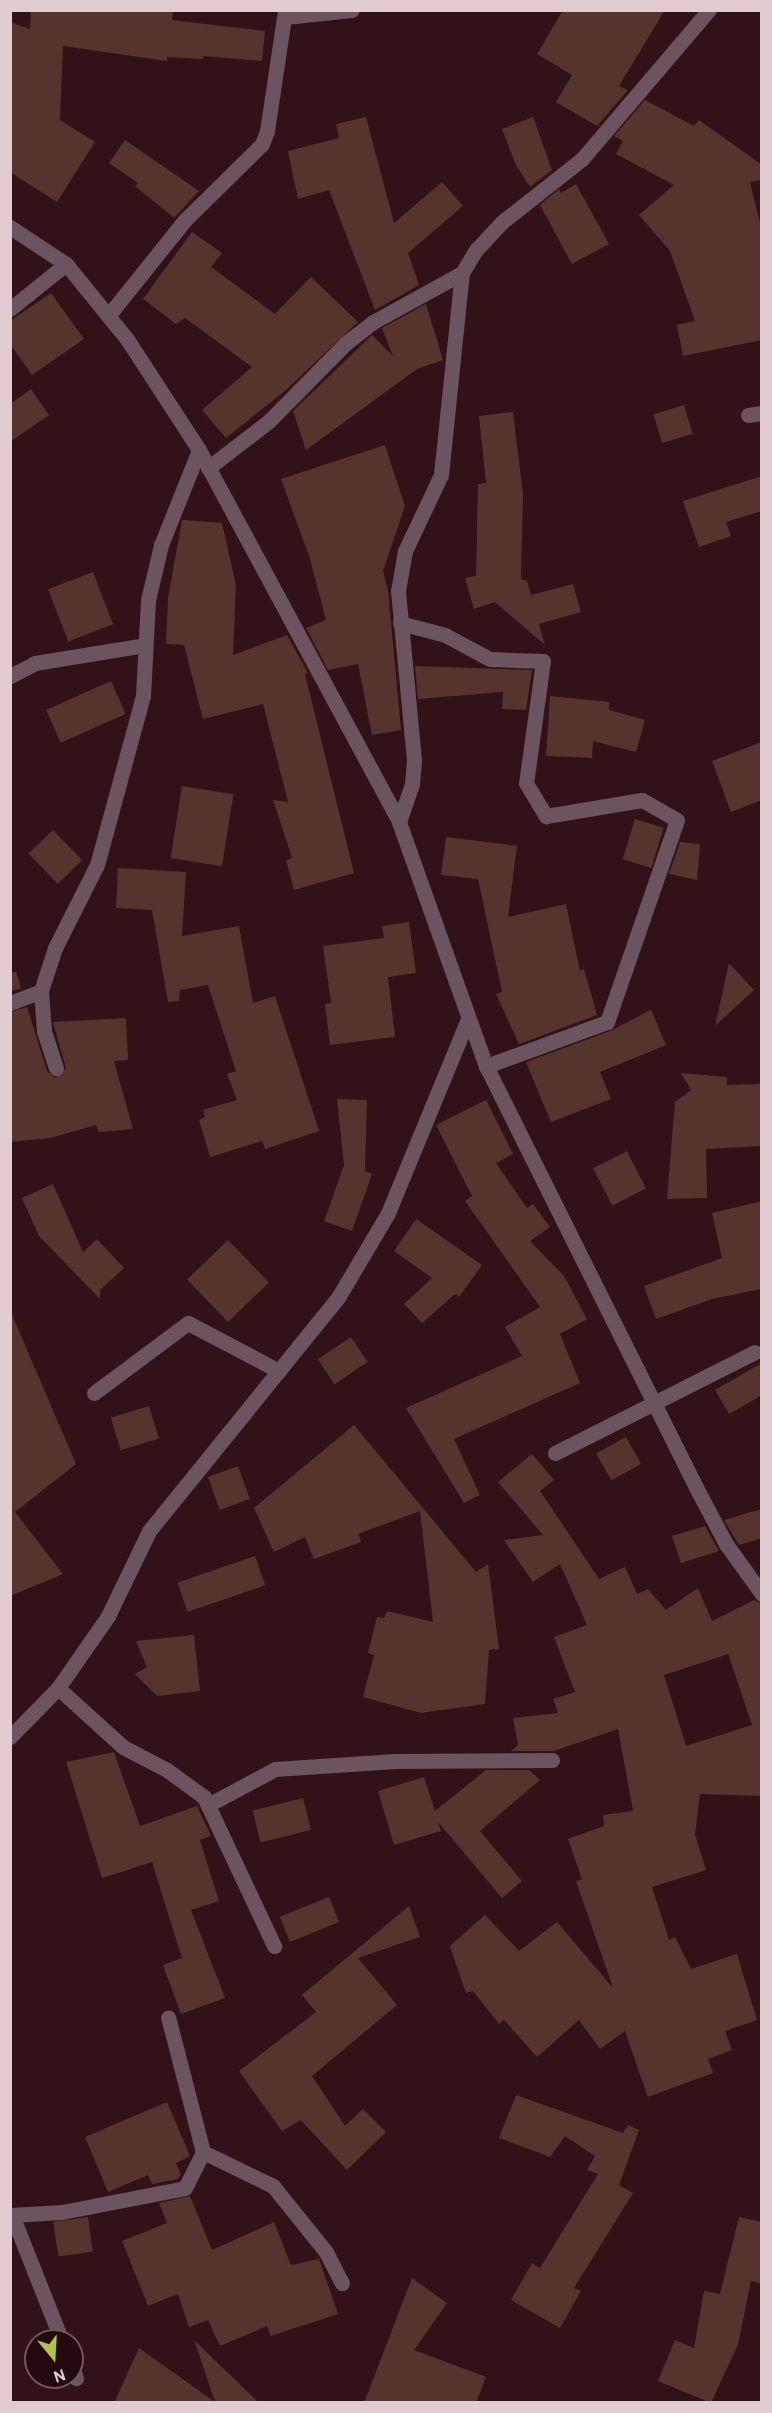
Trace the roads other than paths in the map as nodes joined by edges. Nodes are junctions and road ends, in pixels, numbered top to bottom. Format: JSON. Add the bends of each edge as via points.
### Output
{"nodes":[{"id":1,"x":352,"y":10,"type":"edge"},
{"id":2,"x":709,"y":10,"type":"edge"},
{"id":3,"x":285,"y":14,"type":"edge"},
{"id":4,"x":10,"y":227,"type":"edge"},
{"id":5,"x":66,"y":264,"type":"junction"},
{"id":6,"x":462,"y":273,"type":"junction"},
{"id":7,"x":10,"y":309,"type":"edge"},
{"id":8,"x":108,"y":316,"type":"junction"},
{"id":9,"x":199,"y":450,"type":"junction"},
{"id":10,"x":208,"y":468,"type":"junction"},
{"id":11,"x":400,"y":623,"type":"junction"},
{"id":12,"x":145,"y":645,"type":"junction"},
{"id":13,"x":10,"y":676,"type":"edge"},
{"id":14,"x":399,"y":822,"type":"junction"},
{"id":15,"x":40,"y":991,"type":"junction"},
{"id":16,"x":10,"y":1003,"type":"edge"},
{"id":17,"x":468,"y":1020,"type":"junction"},
{"id":18,"x":486,"y":1066,"type":"junction"},
{"id":19,"x":56,"y":1068,"type":"dead end"},
{"id":20,"x":755,"y":1352,"type":"dead end"},
{"id":21,"x":279,"y":1371,"type":"junction"},
{"id":22,"x":94,"y":1393,"type":"dead end"},
{"id":23,"x":654,"y":1400,"type":"junction"},
{"id":24,"x":555,"y":1453,"type":"dead end"},
{"id":25,"x":762,"y":1594,"type":"edge"},
{"id":26,"x":58,"y":1688,"type":"junction"},
{"id":27,"x":10,"y":1737,"type":"edge"},
{"id":28,"x":552,"y":1760,"type":"dead end"},
{"id":29,"x":208,"y":1805,"type":"junction"},
{"id":30,"x":274,"y":1946,"type":"dead end"},
{"id":31,"x":168,"y":2017,"type":"dead end"},
{"id":32,"x":203,"y":2152,"type":"junction"},
{"id":33,"x":11,"y":2215,"type":"edge"},
{"id":34,"x":342,"y":2283,"type":"dead end"},
{"id":35,"x":57,"y":2329,"type":"edge"}],
"edges":[{"from":1,"to":3,"type":"street"},
{"from":2,"to":6,"type":"street","via":[[582,159],[501,222]]},
{"from":3,"to":8,"type":"street","via":[[262,144],[185,220]]},
{"from":4,"to":5,"type":"street"},
{"from":5,"to":7,"type":"street"},
{"from":5,"to":8,"type":"street"},
{"from":6,"to":10,"type":"street","via":[[373,322],[346,343],[269,422]]},
{"from":6,"to":11,"type":"street","via":[[441,475],[405,551],[398,591]]},
{"from":8,"to":9,"type":"street"},
{"from":9,"to":10,"type":"street"},
{"from":9,"to":12,"type":"street","via":[[160,545],[148,600]]},
{"from":10,"to":14,"type":"street"},
{"from":11,"to":14,"type":"street","via":[[414,760],[412,784]]},
{"from":11,"to":18,"type":"street","via":[[445,634],[490,659],[543,661],[526,783],[546,816],[642,800],[677,820],[607,1022]]},
{"from":12,"to":13,"type":"street","via":[[35,663]]},
{"from":12,"to":15,"type":"street","via":[[143,696],[97,865],[55,948]]},
{"from":14,"to":17,"type":"street"},
{"from":15,"to":16,"type":"street"},
{"from":15,"to":19,"type":"street","via":[[44,1031]]},
{"from":17,"to":18,"type":"street"},
{"from":17,"to":21,"type":"street","via":[[388,1213],[339,1296]]},
{"from":18,"to":23,"type":"street"},
{"from":20,"to":23,"type":"street"},
{"from":21,"to":22,"type":"street","via":[[188,1323]]},
{"from":21,"to":26,"type":"street","via":[[150,1531],[108,1616]]},
{"from":23,"to":24,"type":"street"},
{"from":23,"to":25,"type":"street","via":[[726,1544]]},
{"from":26,"to":27,"type":"street"},
{"from":26,"to":29,"type":"street","via":[[123,1747],[167,1770],[204,1797]]},
{"from":28,"to":29,"type":"street","via":[[395,1761],[275,1768]]},
{"from":29,"to":30,"type":"street"},
{"from":31,"to":32,"type":"street"},
{"from":32,"to":33,"type":"street","via":[[185,2188],[62,2212]]},
{"from":32,"to":34,"type":"street","via":[[273,2186],[326,2252]]},
{"from":33,"to":35,"type":"street"}]}
